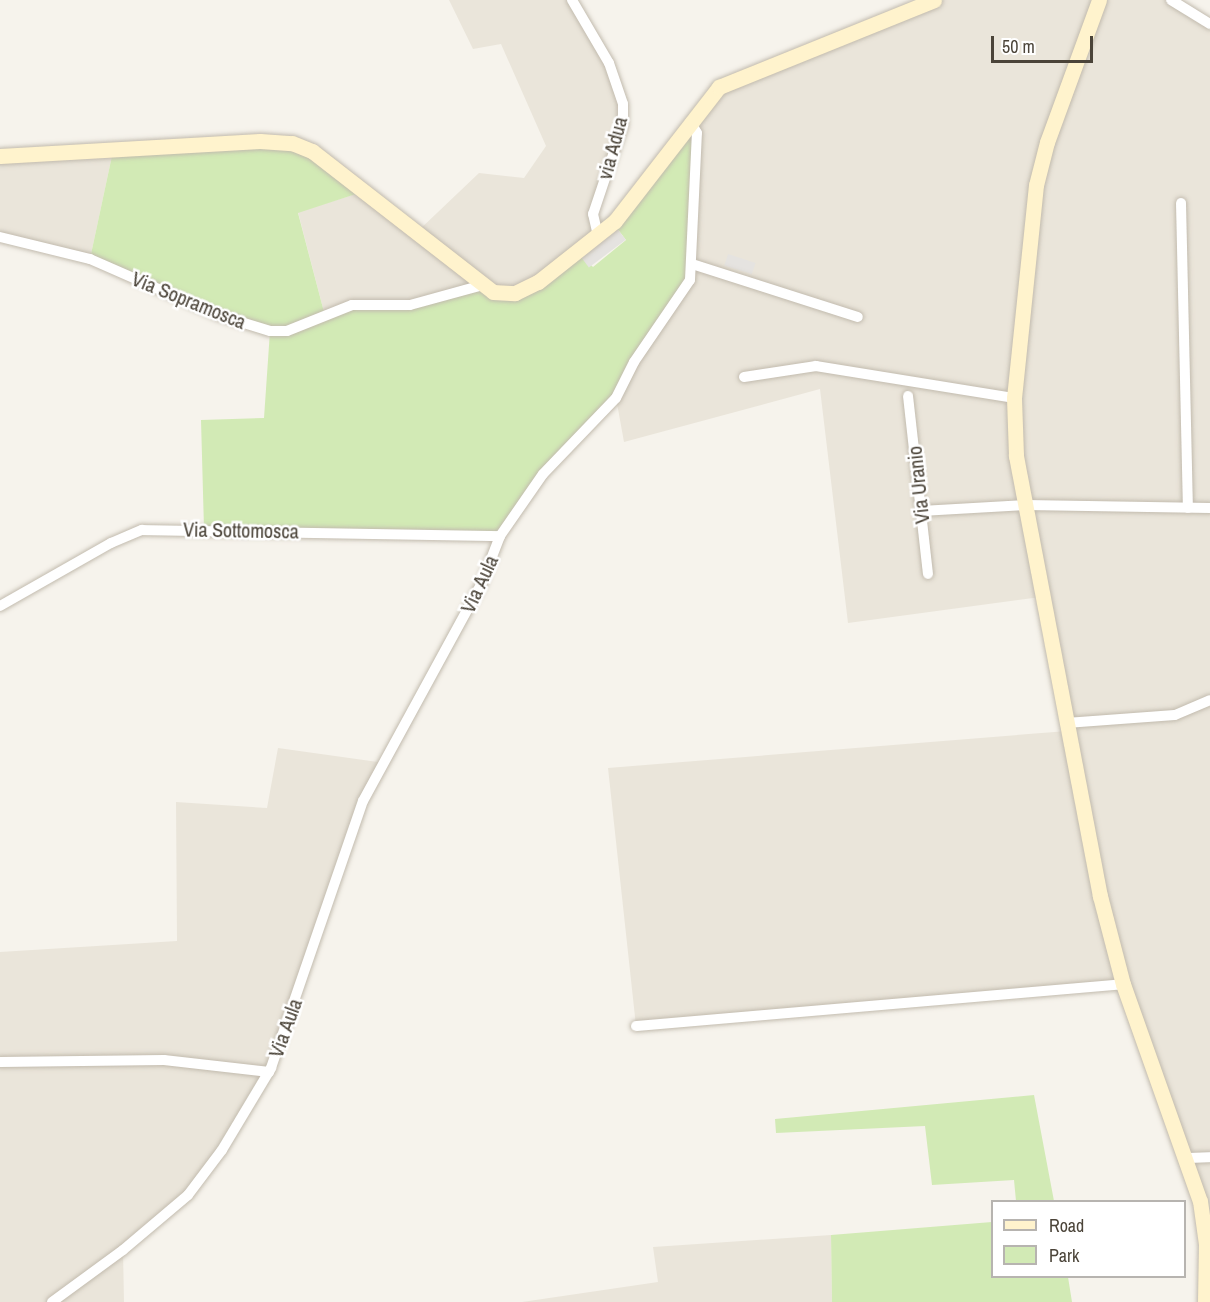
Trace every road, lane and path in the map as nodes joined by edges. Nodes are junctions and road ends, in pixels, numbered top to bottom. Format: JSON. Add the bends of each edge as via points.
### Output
{"nodes":[{"id":1,"x":573,"y":0,"type":"edge"},
{"id":2,"x":934,"y":0,"type":"edge"},
{"id":3,"x":1099,"y":0,"type":"edge"},
{"id":4,"x":1171,"y":0,"type":"edge"},
{"id":5,"x":1210,"y":24,"type":"edge"},
{"id":6,"x":690,"y":122,"type":"junction"},
{"id":7,"x":0,"y":156,"type":"edge"},
{"id":8,"x":1181,"y":203,"type":"dead end"},
{"id":9,"x":598,"y":235,"type":"junction"},
{"id":10,"x":0,"y":237,"type":"edge"},
{"id":11,"x":692,"y":264,"type":"junction"},
{"id":12,"x":483,"y":285,"type":"junction"},
{"id":13,"x":858,"y":317,"type":"dead end"},
{"id":14,"x":744,"y":377,"type":"dead end"},
{"id":15,"x":908,"y":396,"type":"dead end"},
{"id":16,"x":1014,"y":398,"type":"junction"},
{"id":17,"x":1026,"y":505,"type":"junction"},
{"id":18,"x":1188,"y":508,"type":"junction"},
{"id":19,"x":1210,"y":508,"type":"edge"},
{"id":20,"x":921,"y":511,"type":"junction"},
{"id":21,"x":500,"y":536,"type":"junction"},
{"id":22,"x":928,"y":574,"type":"dead end"},
{"id":23,"x":0,"y":606,"type":"edge"},
{"id":24,"x":1210,"y":700,"type":"edge"},
{"id":25,"x":1066,"y":723,"type":"junction"},
{"id":26,"x":1123,"y":984,"type":"junction"},
{"id":27,"x":636,"y":1026,"type":"dead end"},
{"id":28,"x":0,"y":1062,"type":"edge"},
{"id":29,"x":268,"y":1072,"type":"junction"},
{"id":30,"x":1210,"y":1157,"type":"edge"},
{"id":31,"x":1187,"y":1158,"type":"junction"},
{"id":32,"x":52,"y":1302,"type":"edge"},
{"id":33,"x":1205,"y":1302,"type":"edge"}],
"edges":[{"from":1,"to":9,"type":"street","name":"via Adua","via":[[609,63],[623,104],[622,125],[593,214]]},
{"from":2,"to":6,"type":"main road","via":[[733,79],[719,87]]},
{"from":3,"to":16,"type":"main road","via":[[1047,142],[1036,185]]},
{"from":4,"to":5,"type":"street"},
{"from":6,"to":9,"type":"main road","via":[[635,199]]},
{"from":6,"to":11,"type":"street","name":"Via Aula","via":[[697,133]]},
{"from":7,"to":12,"type":"main road","via":[[260,141],[292,143],[330,165]]},
{"from":8,"to":18,"type":"street"},
{"from":9,"to":12,"type":"main road","via":[[538,282],[515,293],[494,292]]},
{"from":10,"to":12,"type":"street","name":"Via Sopramosca","via":[[90,259],[218,315],[270,331],[286,331],[352,305],[410,305]]},
{"from":11,"to":13,"type":"street"},
{"from":11,"to":21,"type":"street","name":"Via Aula","via":[[685,288],[634,362],[616,398],[543,474]]},
{"from":14,"to":16,"type":"street","via":[[816,366]]},
{"from":15,"to":20,"type":"street","name":"Via Uranio"},
{"from":16,"to":17,"type":"main road","via":[[1017,456]]},
{"from":17,"to":18,"type":"street"},
{"from":17,"to":20,"type":"street"},
{"from":17,"to":25,"type":"main road"},
{"from":18,"to":19,"type":"street"},
{"from":20,"to":22,"type":"street","name":"Via Uranio"},
{"from":21,"to":23,"type":"street","name":"Via Sottomosca","via":[[142,530],[111,543]]},
{"from":21,"to":29,"type":"street","name":"Via Aula","via":[[481,585],[363,801]]},
{"from":24,"to":25,"type":"street","via":[[1175,715]]},
{"from":25,"to":26,"type":"main road","via":[[1100,896]]},
{"from":26,"to":27,"type":"street"},
{"from":26,"to":31,"type":"main road"},
{"from":28,"to":29,"type":"street","name":"Via Aula","via":[[164,1060]]},
{"from":29,"to":32,"type":"street","name":"Via Aula","via":[[222,1150],[188,1195],[123,1250]]},
{"from":30,"to":31,"type":"street"},
{"from":31,"to":33,"type":"main road","via":[[1200,1201],[1206,1244]]}]}
